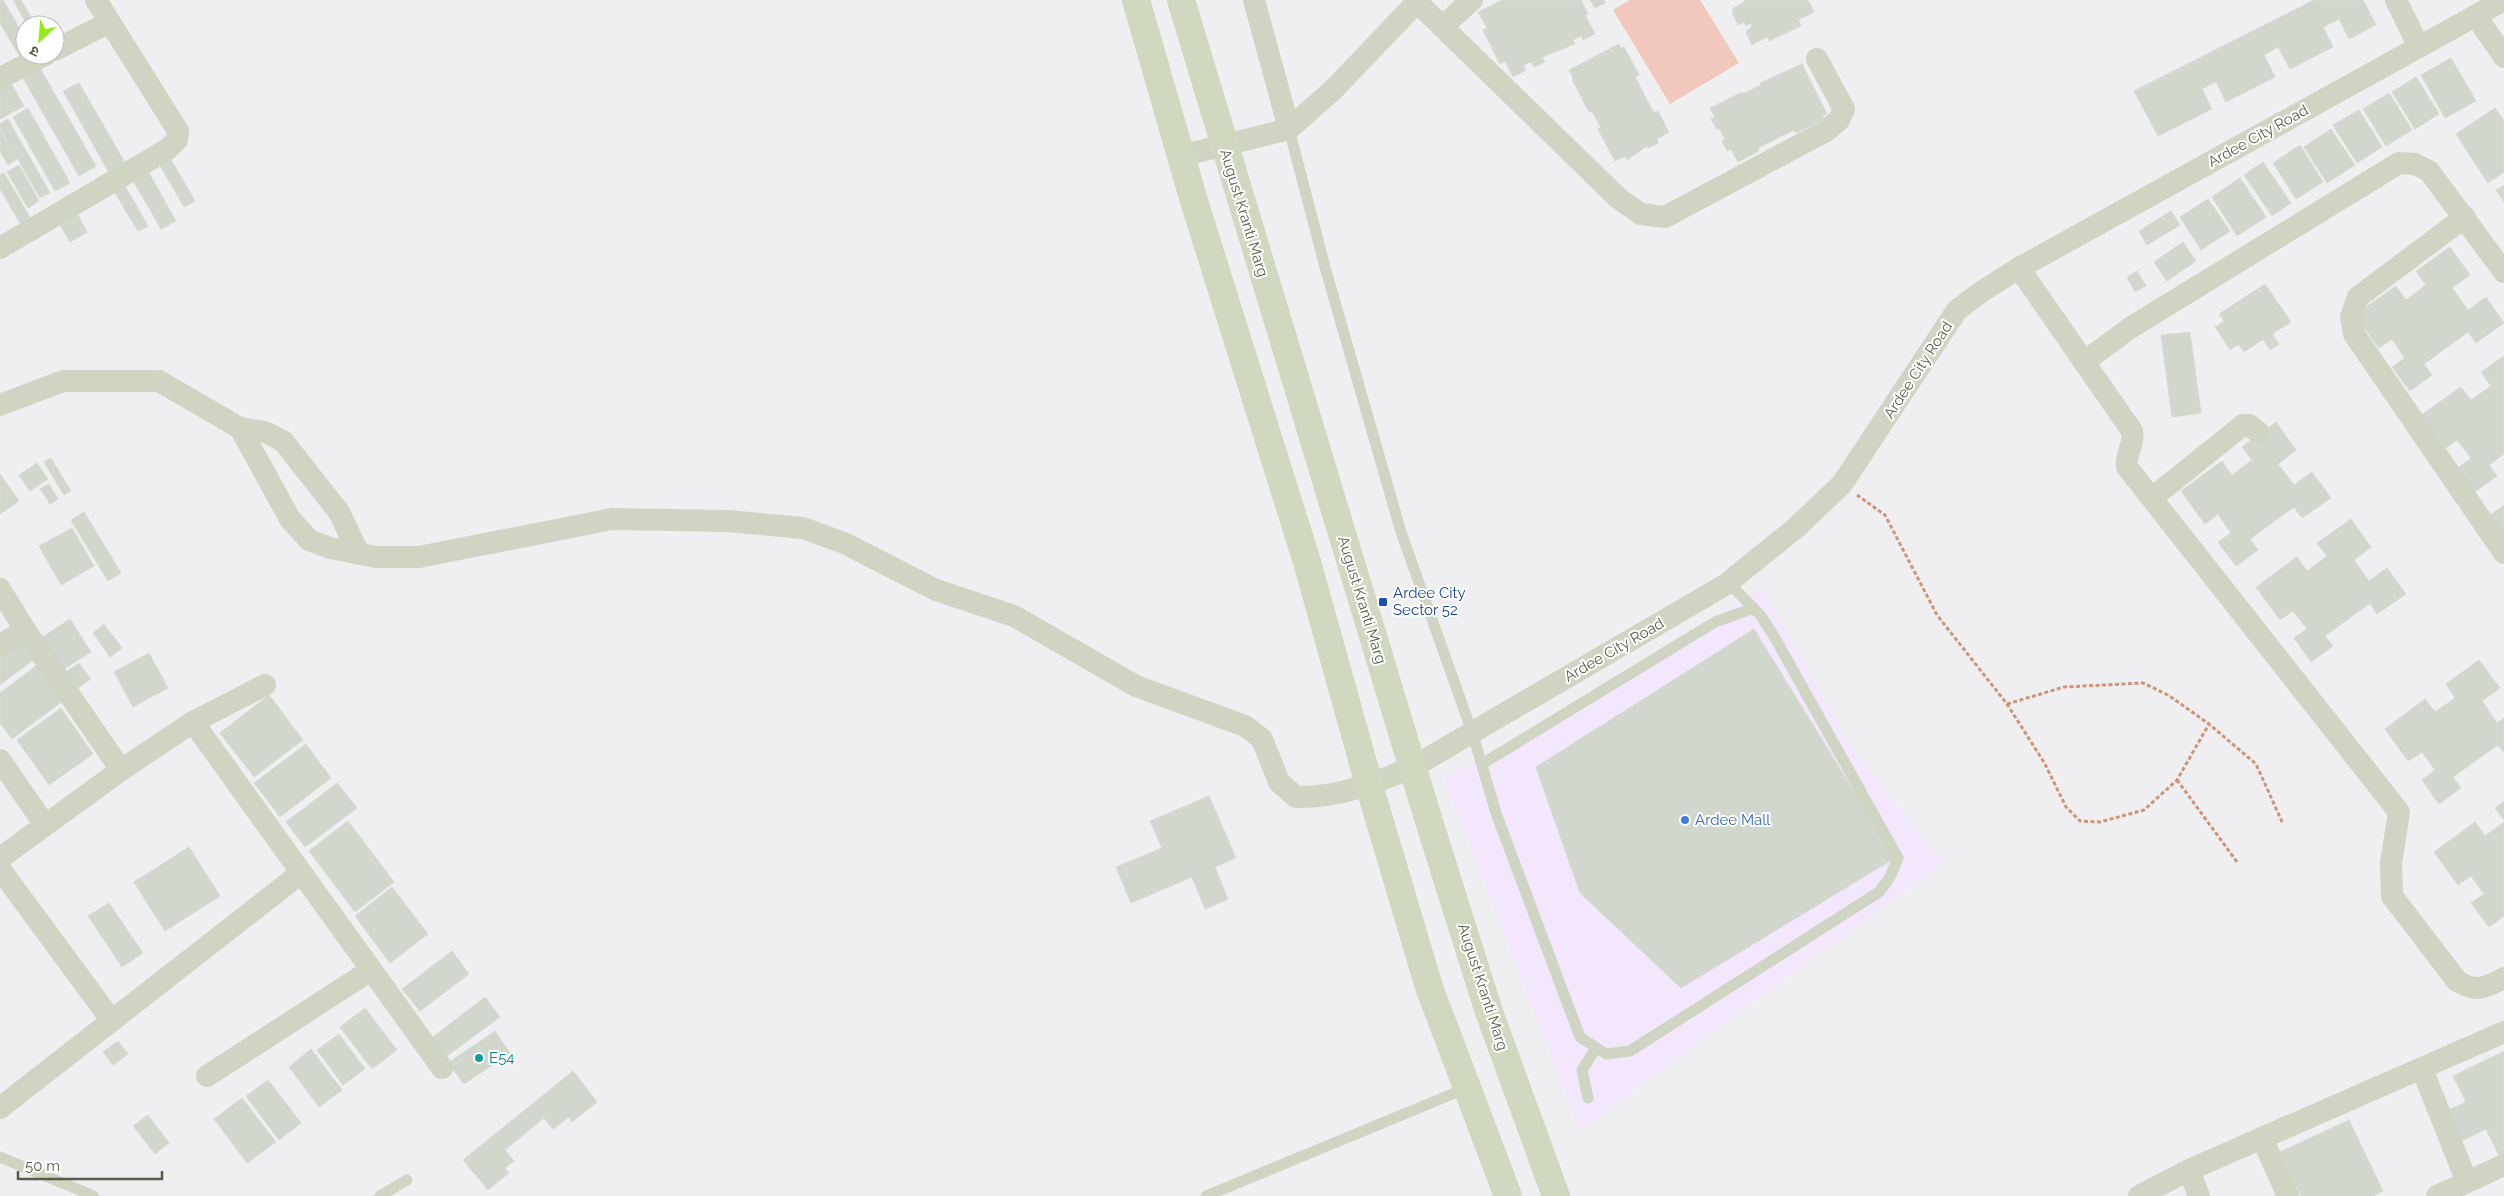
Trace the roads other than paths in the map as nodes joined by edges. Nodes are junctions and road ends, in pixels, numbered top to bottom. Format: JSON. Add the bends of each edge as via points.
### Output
{"nodes":[{"id":1,"x":96,"y":0,"type":"edge"},
{"id":2,"x":1136,"y":0,"type":"edge"},
{"id":3,"x":1181,"y":0,"type":"edge"},
{"id":4,"x":1254,"y":0,"type":"edge"},
{"id":5,"x":1472,"y":0,"type":"edge"},
{"id":6,"x":2396,"y":0,"type":"edge"},
{"id":7,"x":2504,"y":0,"type":"edge"},
{"id":8,"x":1418,"y":1,"type":"edge"},
{"id":9,"x":2476,"y":16,"type":"junction"},
{"id":10,"x":108,"y":23,"type":"junction"},
{"id":11,"x":1443,"y":26,"type":"junction"},
{"id":12,"x":65,"y":45,"type":"edge"},
{"id":13,"x":2419,"y":47,"type":"junction"},
{"id":14,"x":2504,"y":57,"type":"edge"},
{"id":15,"x":1817,"y":59,"type":"dead end"},
{"id":16,"x":26,"y":65,"type":"edge"},
{"id":17,"x":0,"y":78,"type":"edge"},
{"id":18,"x":1290,"y":129,"type":"junction"},
{"id":19,"x":1225,"y":146,"type":"junction"},
{"id":20,"x":1181,"y":156,"type":"junction"},
{"id":21,"x":2465,"y":217,"type":"junction"},
{"id":22,"x":0,"y":248,"type":"edge"},
{"id":23,"x":2019,"y":268,"type":"junction"},
{"id":24,"x":2504,"y":272,"type":"edge"},
{"id":25,"x":2084,"y":362,"type":"junction"},
{"id":26,"x":0,"y":405,"type":"edge"},
{"id":27,"x":240,"y":428,"type":"junction"},
{"id":28,"x":2258,"y":432,"type":"dead end"},
{"id":29,"x":2152,"y":498,"type":"junction"},
{"id":30,"x":359,"y":554,"type":"junction"},
{"id":31,"x":2504,"y":554,"type":"edge"},
{"id":32,"x":1728,"y":582,"type":"junction"},
{"id":33,"x":0,"y":589,"type":"edge"},
{"id":34,"x":1754,"y":608,"type":"junction"},
{"id":35,"x":25,"y":630,"type":"junction"},
{"id":36,"x":0,"y":645,"type":"edge"},
{"id":37,"x":265,"y":685,"type":"dead end"},
{"id":38,"x":193,"y":722,"type":"junction"},
{"id":39,"x":1472,"y":732,"type":"junction"},
{"id":40,"x":0,"y":760,"type":"edge"},
{"id":41,"x":1482,"y":764,"type":"junction"},
{"id":42,"x":1413,"y":767,"type":"junction"},
{"id":43,"x":121,"y":770,"type":"junction"},
{"id":44,"x":1369,"y":786,"type":"junction"},
{"id":45,"x":45,"y":825,"type":"junction"},
{"id":46,"x":0,"y":858,"type":"edge"},
{"id":47,"x":0,"y":869,"type":"edge"},
{"id":48,"x":301,"y":873,"type":"junction"},
{"id":49,"x":371,"y":970,"type":"junction"},
{"id":50,"x":2504,"y":978,"type":"edge"},
{"id":51,"x":112,"y":1020,"type":"junction"},
{"id":52,"x":2504,"y":1032,"type":"edge"},
{"id":53,"x":1596,"y":1048,"type":"junction"},
{"id":54,"x":442,"y":1068,"type":"dead end"},
{"id":55,"x":2422,"y":1069,"type":"junction"},
{"id":56,"x":207,"y":1076,"type":"dead end"},
{"id":57,"x":1468,"y":1088,"type":"junction"},
{"id":58,"x":1588,"y":1098,"type":"dead end"},
{"id":59,"x":0,"y":1108,"type":"edge"},
{"id":60,"x":2262,"y":1138,"type":"junction"},
{"id":61,"x":0,"y":1157,"type":"edge"},
{"id":62,"x":2504,"y":1165,"type":"edge"},
{"id":63,"x":2188,"y":1170,"type":"junction"},
{"id":64,"x":407,"y":1180,"type":"dead end"},
{"id":65,"x":2467,"y":1182,"type":"junction"},
{"id":66,"x":94,"y":1196,"type":"edge"},
{"id":67,"x":380,"y":1196,"type":"edge"},
{"id":68,"x":1206,"y":1196,"type":"edge"},
{"id":69,"x":1508,"y":1196,"type":"edge"},
{"id":70,"x":1556,"y":1196,"type":"edge"},
{"id":71,"x":2139,"y":1196,"type":"edge"},
{"id":72,"x":2200,"y":1196,"type":"edge"},
{"id":73,"x":2288,"y":1196,"type":"edge"},
{"id":74,"x":2437,"y":1196,"type":"edge"}],
"edges":[{"from":1,"to":10,"type":"street"},
{"from":2,"to":20,"type":"main road"},
{"from":3,"to":19,"type":"main road","name":"August Kranti Marg"},
{"from":4,"to":18,"type":"street"},
{"from":5,"to":11,"type":"street"},
{"from":6,"to":13,"type":"street"},
{"from":7,"to":9,"type":"street","name":"Ardee City Road"},
{"from":8,"to":11,"type":"street"},
{"from":8,"to":18,"type":"street","via":[[1334,89]]},
{"from":9,"to":13,"type":"street","name":"Ardee City Road"},
{"from":9,"to":14,"type":"street"},
{"from":10,"to":12,"type":"street"},
{"from":10,"to":22,"type":"street","via":[[178,131],[177,140],[168,149]]},
{"from":11,"to":15,"type":"street","via":[[1618,198],[1641,214],[1665,217],[1826,131],[1839,120],[1844,109]]},
{"from":13,"to":23,"type":"street","name":"Ardee City Road"},
{"from":16,"to":17,"type":"street"},
{"from":18,"to":19,"type":"street"},
{"from":18,"to":39,"type":"lane","via":[[1325,267],[1401,532]]},
{"from":19,"to":20,"type":"street"},
{"from":19,"to":42,"type":"main road","name":"August Kranti Marg"},
{"from":20,"to":44,"type":"main road","via":[[1307,562]]},
{"from":21,"to":24,"type":"street"},
{"from":21,"to":25,"type":"street","via":[[2429,171],[2415,164],[2399,163],[2130,328]]},
{"from":21,"to":31,"type":"street","via":[[2358,297],[2351,317],[2354,334]]},
{"from":23,"to":25,"type":"street"},
{"from":23,"to":32,"type":"street","name":"Ardee City Road","via":[[1958,310],[1842,484],[1797,527]]},
{"from":25,"to":29,"type":"street","via":[[2132,431],[2134,438],[2126,460],[2127,467]]},
{"from":26,"to":27,"type":"street","via":[[63,381],[160,381]]},
{"from":27,"to":30,"type":"street","via":[[265,432],[283,441],[339,512]]},
{"from":27,"to":30,"type":"street","name":"Ardee City Road","via":[[290,518],[308,540]]},
{"from":28,"to":29,"type":"street","via":[[2249,425],[2243,425]]},
{"from":29,"to":50,"type":"street","via":[[2399,812],[2391,863],[2392,896],[2457,982],[2481,989]]},
{"from":30,"to":44,"type":"street","name":"Ardee City Road","via":[[419,557],[612,518],[728,521],[803,528],[844,543],[936,590],[1014,616],[1136,686],[1245,726],[1262,739],[1279,782],[1296,797]]},
{"from":32,"to":34,"type":"lane"},
{"from":32,"to":39,"type":"street","name":"Ardee City Road"},
{"from":33,"to":35,"type":"street"},
{"from":34,"to":41,"type":"lane","via":[[1715,622]]},
{"from":34,"to":53,"type":"lane","via":[[1776,638],[1898,858],[1879,892],[1638,1046],[1630,1051],[1606,1054]]},
{"from":35,"to":36,"type":"street"},
{"from":35,"to":43,"type":"street"},
{"from":37,"to":38,"type":"street"},
{"from":38,"to":43,"type":"street"},
{"from":38,"to":48,"type":"street"},
{"from":39,"to":41,"type":"lane"},
{"from":39,"to":42,"type":"street","name":"Ardee City Road"},
{"from":40,"to":45,"type":"street"},
{"from":41,"to":53,"type":"lane","via":[[1497,816],[1580,1037]]},
{"from":42,"to":44,"type":"street","name":"Ardee City Road"},
{"from":42,"to":70,"type":"main road","name":"August Kranti Marg","via":[[1490,1012]]},
{"from":43,"to":45,"type":"street"},
{"from":44,"to":57,"type":"main road","via":[[1430,987]]},
{"from":45,"to":46,"type":"street"},
{"from":47,"to":51,"type":"street"},
{"from":48,"to":49,"type":"street"},
{"from":48,"to":51,"type":"street"},
{"from":49,"to":54,"type":"street"},
{"from":49,"to":56,"type":"street"},
{"from":51,"to":59,"type":"street"},
{"from":52,"to":55,"type":"street"},
{"from":53,"to":58,"type":"lane","via":[[1582,1070]]},
{"from":55,"to":60,"type":"street"},
{"from":55,"to":65,"type":"street"},
{"from":57,"to":68,"type":"lane"},
{"from":57,"to":69,"type":"main road"},
{"from":60,"to":63,"type":"street"},
{"from":60,"to":73,"type":"street"},
{"from":61,"to":66,"type":"lane"},
{"from":62,"to":65,"type":"street"},
{"from":63,"to":71,"type":"street"},
{"from":63,"to":72,"type":"street"},
{"from":64,"to":67,"type":"lane"},
{"from":65,"to":74,"type":"street"}]}
